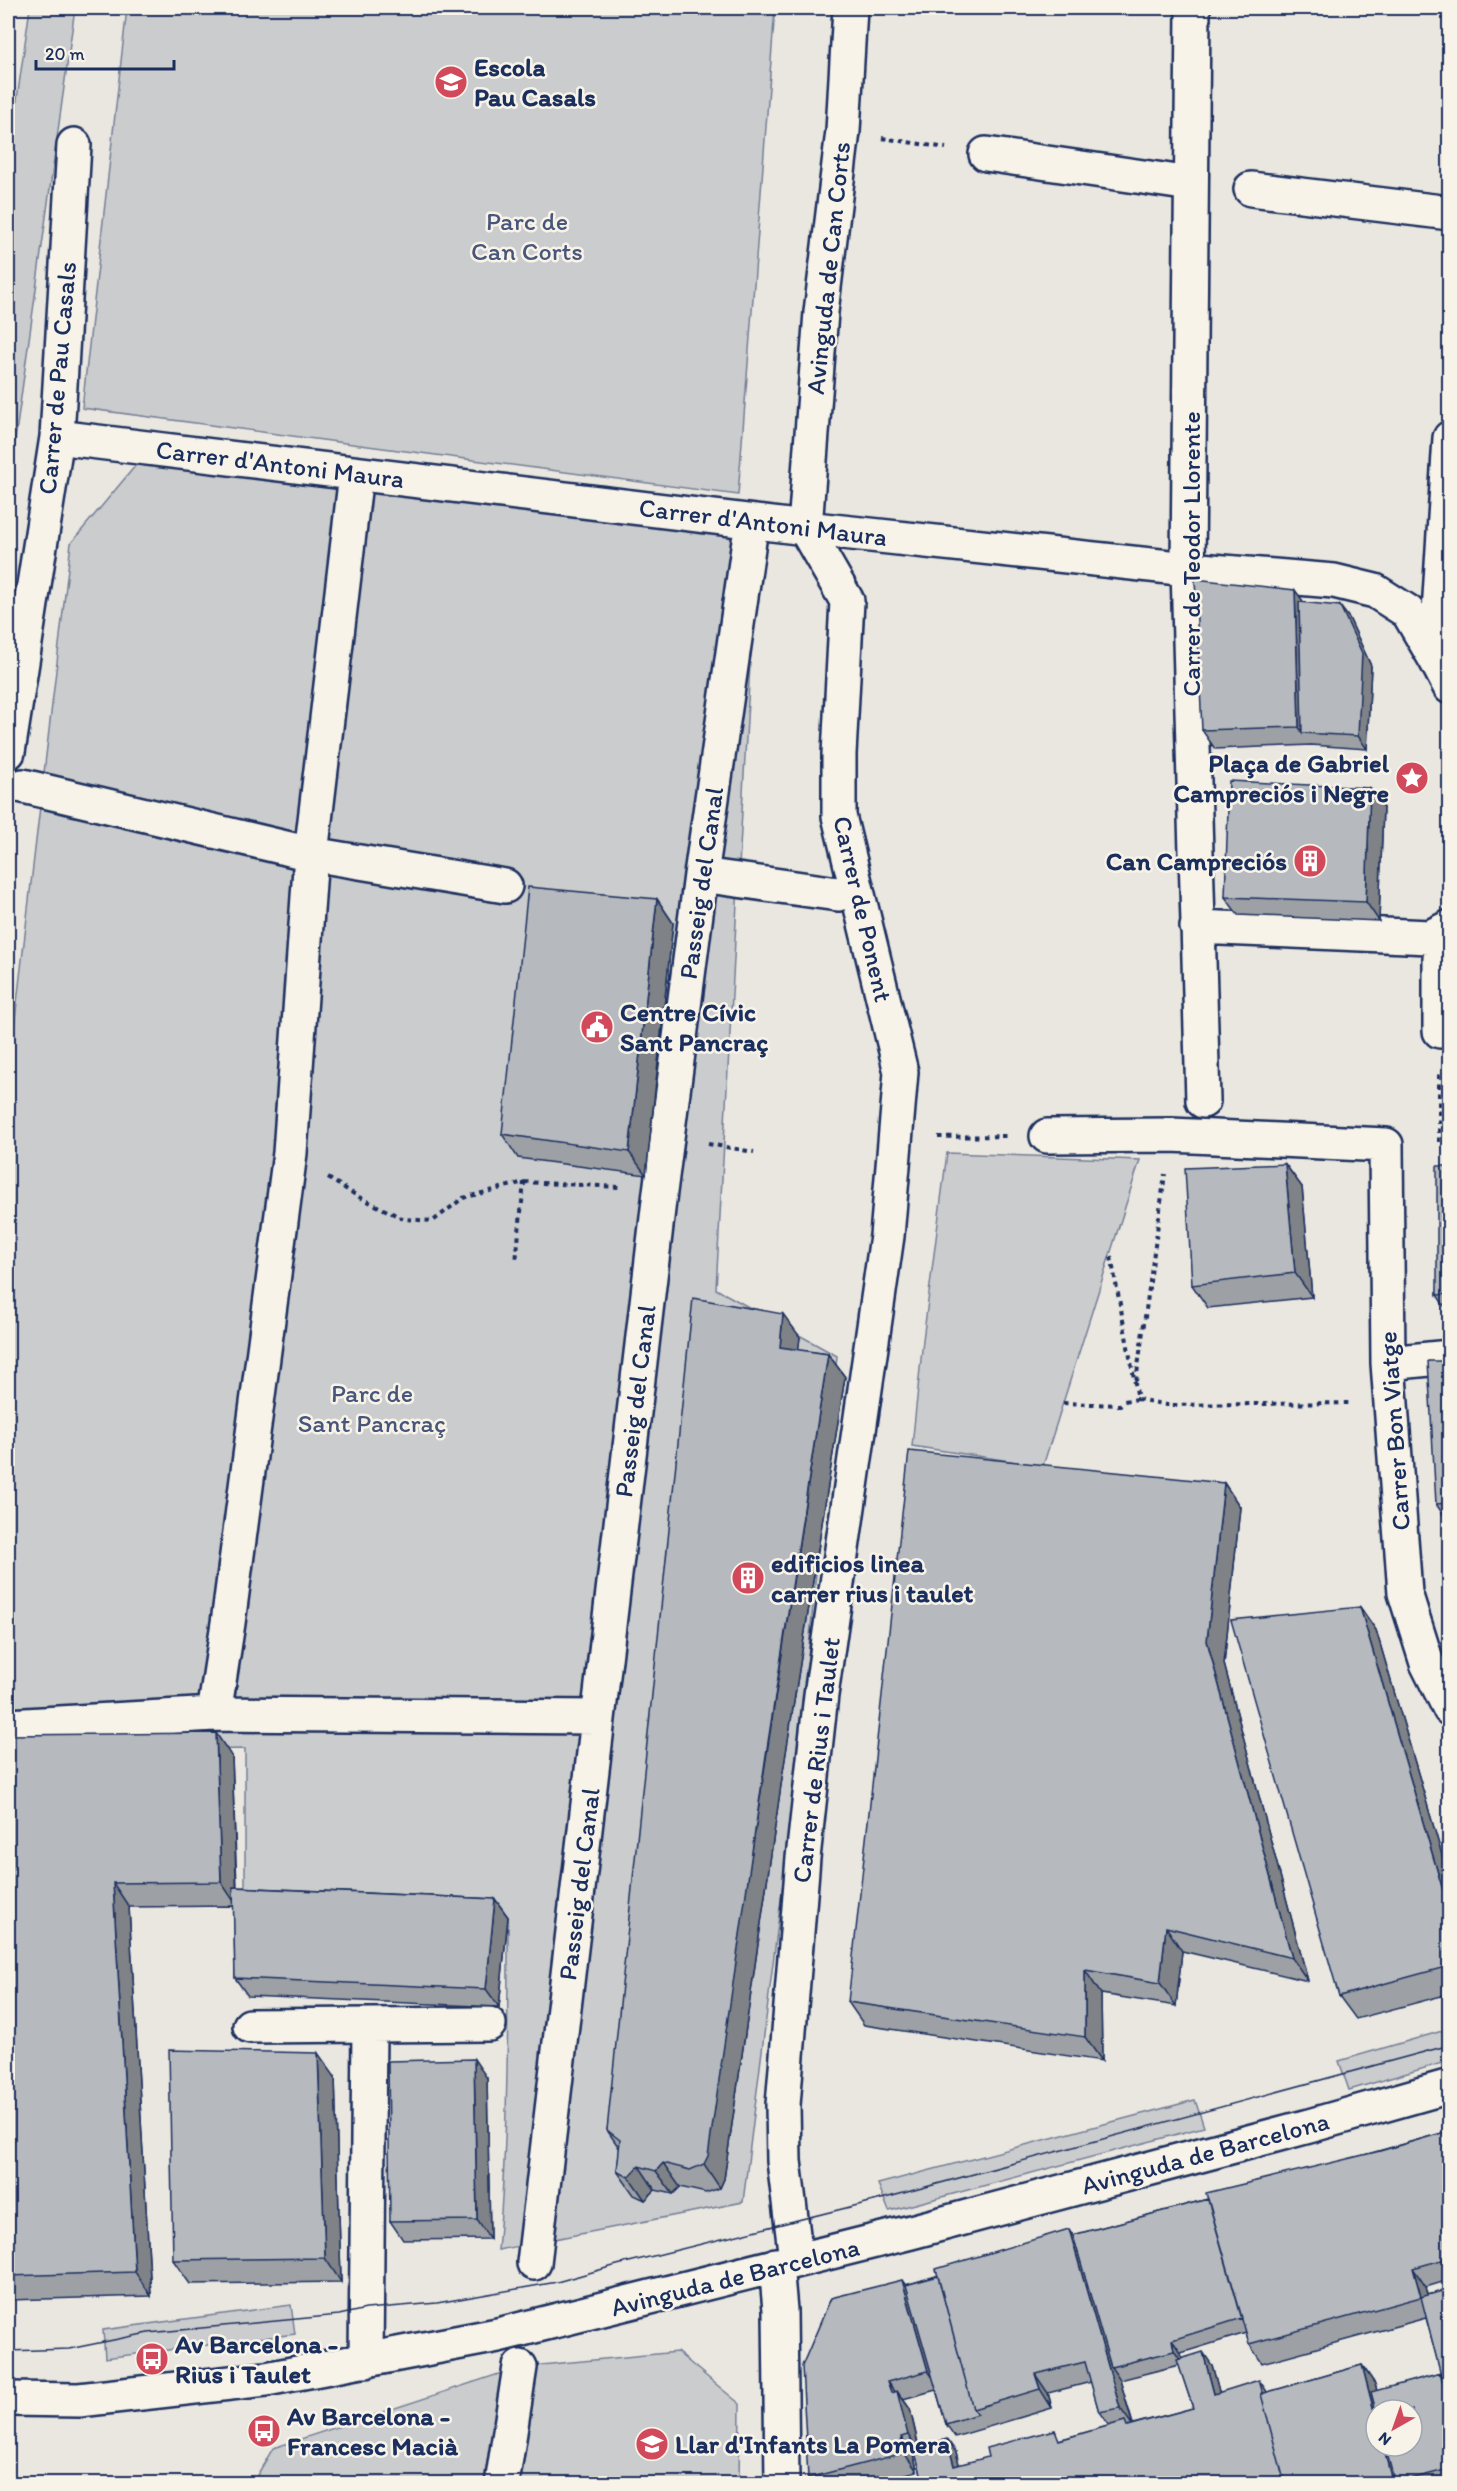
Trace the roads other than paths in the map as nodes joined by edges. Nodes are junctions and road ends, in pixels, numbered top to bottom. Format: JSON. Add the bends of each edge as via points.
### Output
{"nodes":[{"id":1,"x":850,"y":8,"type":"edge"},
{"id":2,"x":1193,"y":8,"type":"edge"},
{"id":3,"x":74,"y":145,"type":"dead end"},
{"id":4,"x":986,"y":154,"type":"road end"},
{"id":5,"x":1191,"y":184,"type":"junction"},
{"id":6,"x":1251,"y":189,"type":"dead end"},
{"id":7,"x":1449,"y":213,"type":"edge"},
{"id":8,"x":57,"y":436,"type":"junction"},
{"id":9,"x":1449,"y":438,"type":"edge"},
{"id":10,"x":356,"y":474,"type":"junction"},
{"id":11,"x":805,"y":528,"type":"junction"},
{"id":12,"x":749,"y":541,"type":"dead end"},
{"id":13,"x":1188,"y":569,"type":"junction"},
{"id":14,"x":1443,"y":674,"type":"edge"},
{"id":15,"x":8,"y":752,"type":"edge"},
{"id":16,"x":22,"y":786,"type":"dead end"},
{"id":17,"x":311,"y":854,"type":"junction"},
{"id":18,"x":701,"y":875,"type":"junction"},
{"id":19,"x":505,"y":886,"type":"dead end"},
{"id":20,"x":838,"y":894,"type":"dead end"},
{"id":21,"x":1197,"y":927,"type":"junction"},
{"id":22,"x":1449,"y":927,"type":"edge"},
{"id":23,"x":1440,"y":958,"type":"dead end"},
{"id":24,"x":1440,"y":1031,"type":"road end"},
{"id":25,"x":1203,"y":1101,"type":"dead end"},
{"id":26,"x":1047,"y":1136,"type":"road end"},
{"id":27,"x":895,"y":1155,"type":"joint"},
{"id":28,"x":1449,"y":1357,"type":"edge"},
{"id":29,"x":1388,"y":1363,"type":"junction"},
{"id":30,"x":1449,"y":1709,"type":"edge"},
{"id":31,"x":214,"y":1714,"type":"junction"},
{"id":32,"x":597,"y":1718,"type":"junction"},
{"id":33,"x":8,"y":1726,"type":"edge"},
{"id":34,"x":489,"y":2024,"type":"dead end"},
{"id":35,"x":250,"y":2026,"type":"dead end"},
{"id":36,"x":369,"y":2027,"type":"junction"},
{"id":37,"x":1449,"y":2086,"type":"edge"},
{"id":38,"x":786,"y":2262,"type":"junction"},
{"id":39,"x":534,"y":2263,"type":"dead end"},
{"id":40,"x":366,"y":2361,"type":"junction"},
{"id":41,"x":520,"y":2367,"type":"dead end"},
{"id":42,"x":8,"y":2399,"type":"edge"},
{"id":43,"x":502,"y":2484,"type":"edge"},
{"id":44,"x":782,"y":2484,"type":"edge"}],
"edges":[{"from":1,"to":11,"type":"street","name":"Avinguda de Can Corts","via":[[843,131],[821,312]]},
{"from":2,"to":5,"type":"street","name":"Carrer de Teodor Llorente"},
{"from":3,"to":8,"type":"street","name":"Carrer de Pau Casals"},
{"from":4,"to":5,"type":"street"},
{"from":5,"to":13,"type":"street","name":"Carrer de Teodor Llorente"},
{"from":6,"to":7,"type":"street"},
{"from":8,"to":10,"type":"street","name":"Carrer d'Antoni Maura"},
{"from":8,"to":15,"type":"street","name":"Carrer de Pau Casals"},
{"from":9,"to":14,"type":"street"},
{"from":10,"to":11,"type":"street","name":"Carrer d'Antoni Maura"},
{"from":10,"to":17,"type":"street"},
{"from":11,"to":13,"type":"street","name":"Carrer d'Antoni Maura"},
{"from":11,"to":27,"type":"street","name":"Carrer de Ponent","via":[[847,601],[838,754],[839,816],[901,1072]]},
{"from":12,"to":18,"type":"street","name":"Passeig del Canal"},
{"from":13,"to":14,"type":"street","name":"Carrer d'Antoni Maura","via":[[1334,581],[1375,591],[1408,612]]},
{"from":13,"to":21,"type":"street","name":"Carrer de Teodor Llorente"},
{"from":16,"to":17,"type":"street"},
{"from":17,"to":19,"type":"street"},
{"from":17,"to":31,"type":"street","via":[[290,1153]]},
{"from":18,"to":20,"type":"street"},
{"from":18,"to":32,"type":"street","name":"Passeig del Canal"},
{"from":21,"to":22,"type":"street","via":[[1430,937]]},
{"from":21,"to":25,"type":"street","name":"Carrer de Teodor Llorente"},
{"from":23,"to":24,"type":"street"},
{"from":26,"to":29,"type":"street","name":"Carrer Bon Viatge","via":[[1171,1135],[1386,1145]]},
{"from":27,"to":38,"type":"street","name":"Carrer de Rius i Taulet","via":[[887,1236],[821,1695],[803,1858],[783,2106]]},
{"from":28,"to":29,"type":"street"},
{"from":29,"to":30,"type":"street","name":"Carrer Bon Viatge","via":[[1405,1593],[1427,1663]]},
{"from":31,"to":32,"type":"street"},
{"from":31,"to":33,"type":"street"},
{"from":32,"to":39,"type":"street","name":"Passeig del Canal"},
{"from":34,"to":36,"type":"street"},
{"from":35,"to":36,"type":"street"},
{"from":36,"to":40,"type":"street"},
{"from":37,"to":38,"type":"street","name":"Avinguda de Barcelona"},
{"from":38,"to":40,"type":"street","name":"Avinguda de Barcelona","via":[[507,2333]]},
{"from":38,"to":44,"type":"street","name":"Carrer de Rius i Taulet","via":[[780,2320]]},
{"from":40,"to":42,"type":"street","name":"Avinguda de Barcelona","via":[[266,2379],[151,2393],[79,2400]]},
{"from":41,"to":43,"type":"street"}]}
